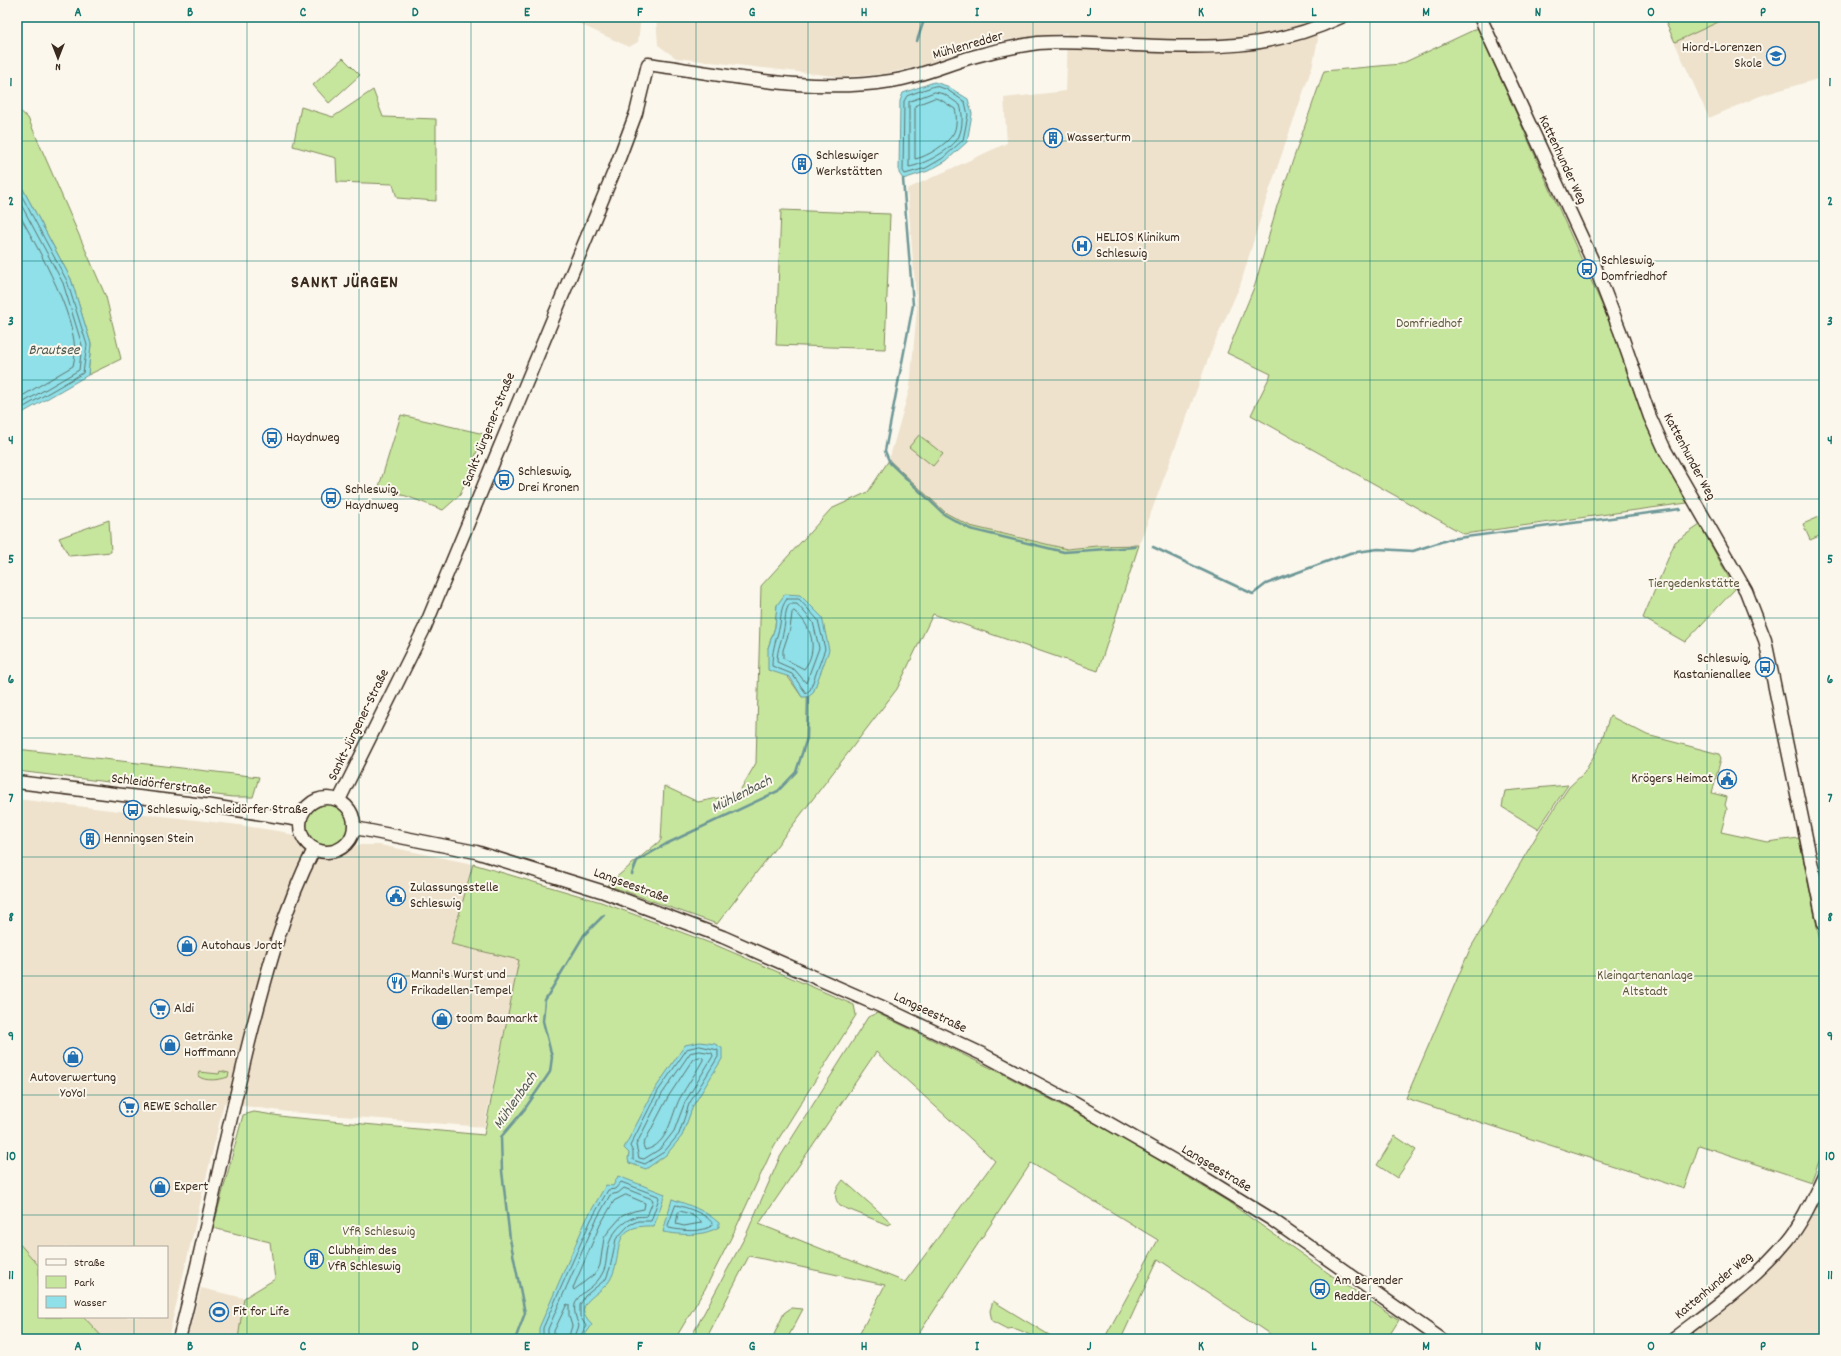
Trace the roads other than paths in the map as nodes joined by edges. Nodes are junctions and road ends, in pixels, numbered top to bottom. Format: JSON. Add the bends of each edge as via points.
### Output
{"nodes":[{"id":1,"x":1341,"y":17,"type":"edge"},
{"id":2,"x":1480,"y":17,"type":"edge"},
{"id":3,"x":648,"y":64,"type":"joint"},
{"id":4,"x":17,"y":782,"type":"edge"},
{"id":5,"x":339,"y":800,"type":"junction"},
{"id":6,"x":300,"y":820,"type":"junction"},
{"id":7,"x":355,"y":828,"type":"junction"},
{"id":8,"x":314,"y":849,"type":"junction"},
{"id":9,"x":1824,"y":924,"type":"edge"},
{"id":10,"x":1824,"y":1175,"type":"edge"},
{"id":11,"x":179,"y":1339,"type":"edge"},
{"id":12,"x":1441,"y":1339,"type":"edge"},
{"id":13,"x":1674,"y":1339,"type":"edge"}],
"edges":[{"from":1,"to":3,"type":"street","name":"Mühlenredder","via":[[1283,39],[1236,46],[1037,43],[972,57],[928,73],[878,83],[805,85]]},
{"from":2,"to":9,"type":"street","name":"Kattenhunder Weg","via":[[1594,264],[1650,417],[1665,450],[1746,591],[1765,640]]},
{"from":3,"to":5,"type":"street","name":"Sankt-Jürgener-Straße","via":[[636,113],[612,174],[424,627]]},
{"from":4,"to":6,"type":"street","name":"Schleidörferstraße","via":[[212,806]]},
{"from":5,"to":6,"type":"street","via":[[330,797],[314,800],[305,809]]},
{"from":5,"to":7,"type":"street","via":[[351,811]]},
{"from":6,"to":8,"type":"street","via":[[303,837]]},
{"from":7,"to":8,"type":"street","via":[[350,840],[340,849],[327,852]]},
{"from":7,"to":12,"type":"street","name":"Langseestraße","via":[[476,852],[601,891],[723,937],[880,1006],[984,1055],[1206,1179],[1271,1219]]},
{"from":8,"to":11,"type":"street","via":[[290,901],[271,960],[236,1093]]},
{"from":10,"to":13,"type":"street","name":"Kattenhunder Weg","via":[[1807,1212],[1787,1242],[1743,1285]]}]}
